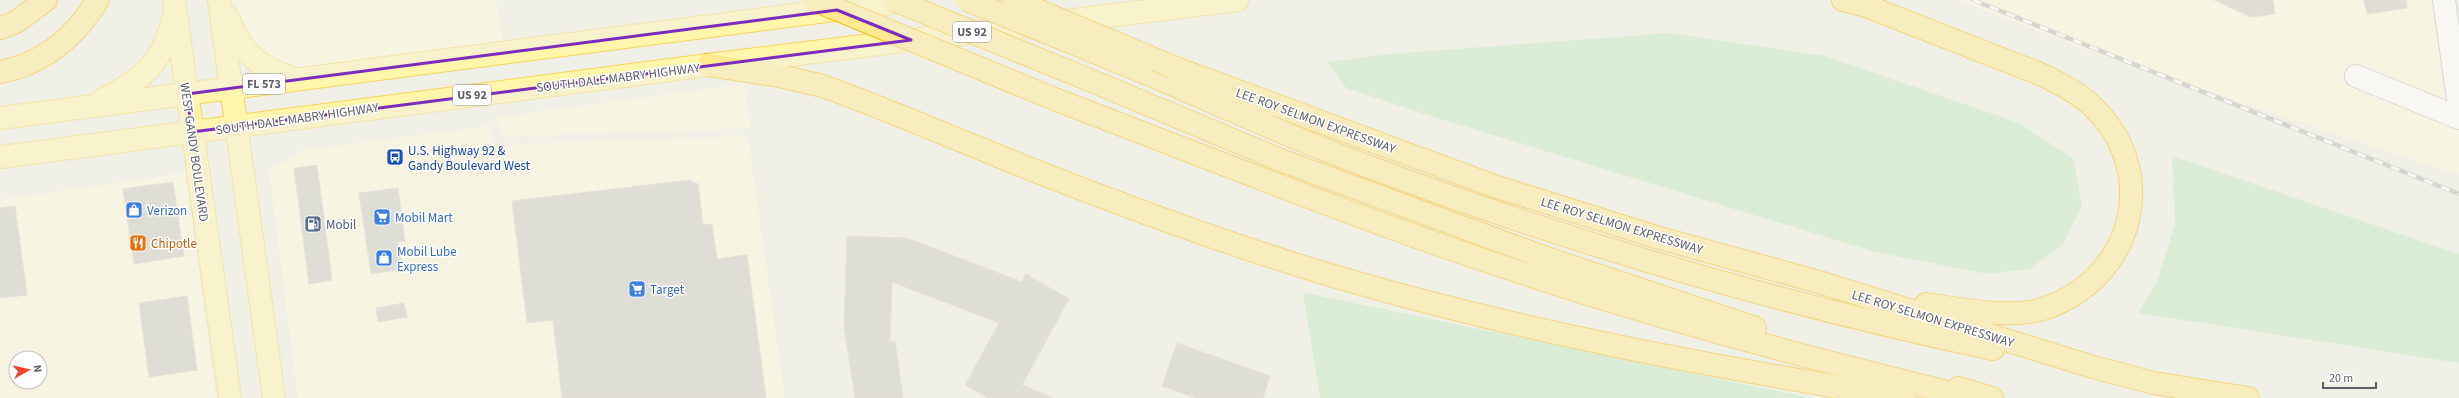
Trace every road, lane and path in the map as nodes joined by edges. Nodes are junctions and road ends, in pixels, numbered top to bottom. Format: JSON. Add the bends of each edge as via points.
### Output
{"nodes":[{"id":1,"x":46,"y":0,"type":"edge"},
{"id":2,"x":98,"y":0,"type":"edge"},
{"id":3,"x":219,"y":0,"type":"edge"},
{"id":4,"x":814,"y":0,"type":"edge"},
{"id":5,"x":894,"y":0,"type":"edge"},
{"id":6,"x":911,"y":0,"type":"edge"},
{"id":7,"x":967,"y":0,"type":"edge"},
{"id":8,"x":1014,"y":0,"type":"edge"},
{"id":9,"x":1237,"y":0,"type":"edge"},
{"id":10,"x":1843,"y":0,"type":"edge"},
{"id":11,"x":2444,"y":0,"type":"edge"},
{"id":12,"x":175,"y":6,"type":"edge"},
{"id":13,"x":0,"y":28,"type":"edge"},
{"id":14,"x":708,"y":65,"type":"junction"},
{"id":15,"x":0,"y":72,"type":"edge"},
{"id":16,"x":2356,"y":76,"type":"dead end"},
{"id":17,"x":296,"y":80,"type":"junction"},
{"id":18,"x":231,"y":88,"type":"junction"},
{"id":19,"x":187,"y":94,"type":"junction"},
{"id":20,"x":90,"y":106,"type":"junction"},
{"id":21,"x":2459,"y":106,"type":"edge"},
{"id":22,"x":0,"y":118,"type":"edge"},
{"id":23,"x":2459,"y":118,"type":"edge"},
{"id":24,"x":237,"y":126,"type":"junction"},
{"id":25,"x":192,"y":132,"type":"junction"},
{"id":26,"x":0,"y":157,"type":"edge"},
{"id":27,"x":1819,"y":282,"type":"junction"},
{"id":28,"x":2092,"y":367,"type":"junction"},
{"id":29,"x":230,"y":398,"type":"edge"},
{"id":30,"x":274,"y":398,"type":"edge"},
{"id":31,"x":1905,"y":398,"type":"edge"},
{"id":32,"x":1972,"y":398,"type":"edge"},
{"id":33,"x":1992,"y":398,"type":"edge"},
{"id":34,"x":2248,"y":398,"type":"edge"}],
"edges":[{"from":1,"to":13,"type":"highway","via":[[16,22]]},
{"from":2,"to":15,"type":"highway","via":[[75,32],[56,48],[35,61]]},
{"from":3,"to":17,"type":"main road","via":[[231,26],[253,59],[277,73]]},
{"from":3,"to":18,"type":"main road"},
{"from":4,"to":32,"type":"highway","bridge":true,"via":[[1057,100],[1438,245],[1621,304],[1752,342]]},
{"from":5,"to":33,"type":"highway","bridge":true,"via":[[1283,161],[1546,258],[1747,325]]},
{"from":6,"to":17,"type":"main road"},
{"from":7,"to":28,"type":"highway","bridge":true,"via":[[1327,150],[1622,253],[1869,321],[2060,364]]},
{"from":8,"to":27,"type":"highway","name":"LEE ROY SELMON EXPRESSWAY","bridge":true,"via":[[1173,68],[1494,186],[1656,237]]},
{"from":9,"to":14,"type":"main road","name":"SOUTH DALE MABRY HIGHWAY","number":"US 92"},
{"from":10,"to":27,"type":"highway","via":[[1869,7],[2045,76],[2089,103],[2118,142],[2131,185],[2131,207],[2126,229],[2111,262],[2073,296],[2042,309],[2020,312],[1950,308],[1879,296]]},
{"from":11,"to":21,"type":"street"},
{"from":12,"to":19,"type":"main road","name":"WEST GANDY BOULEVARD"},
{"from":12,"to":20,"type":"main road","via":[[169,36],[152,67],[123,89]]},
{"from":14,"to":24,"type":"main road","name":"SOUTH DALE MABRY HIGHWAY","number":"US 92"},
{"from":14,"to":31,"type":"highway","via":[[780,76],[822,86],[1114,201],[1256,252],[1334,276],[1446,306],[1572,335],[1817,384]]},
{"from":16,"to":23,"type":"street"},
{"from":17,"to":18,"type":"main road","number":"FL 573"},
{"from":18,"to":19,"type":"main road","number":"FL 573"},
{"from":18,"to":24,"type":"main road"},
{"from":19,"to":20,"type":"main road","number":"FL 573"},
{"from":19,"to":25,"type":"main road","name":"WEST GANDY BOULEVARD"},
{"from":20,"to":22,"type":"main road","number":"FL 573"},
{"from":24,"to":25,"type":"main road","name":"SOUTH DALE MABRY HIGHWAY","number":"US 92"},
{"from":24,"to":30,"type":"main road"},
{"from":25,"to":26,"type":"main road","name":"SOUTH DALE MABRY HIGHWAY"},
{"from":25,"to":29,"type":"main road","name":"WEST GANDY BOULEVARD"},
{"from":27,"to":28,"type":"highway","name":"LEE ROY SELMON EXPRESSWAY"},
{"from":28,"to":34,"type":"highway","name":"LEE ROY SELMON EXPRESSWAY","via":[[2154,382]]}]}
